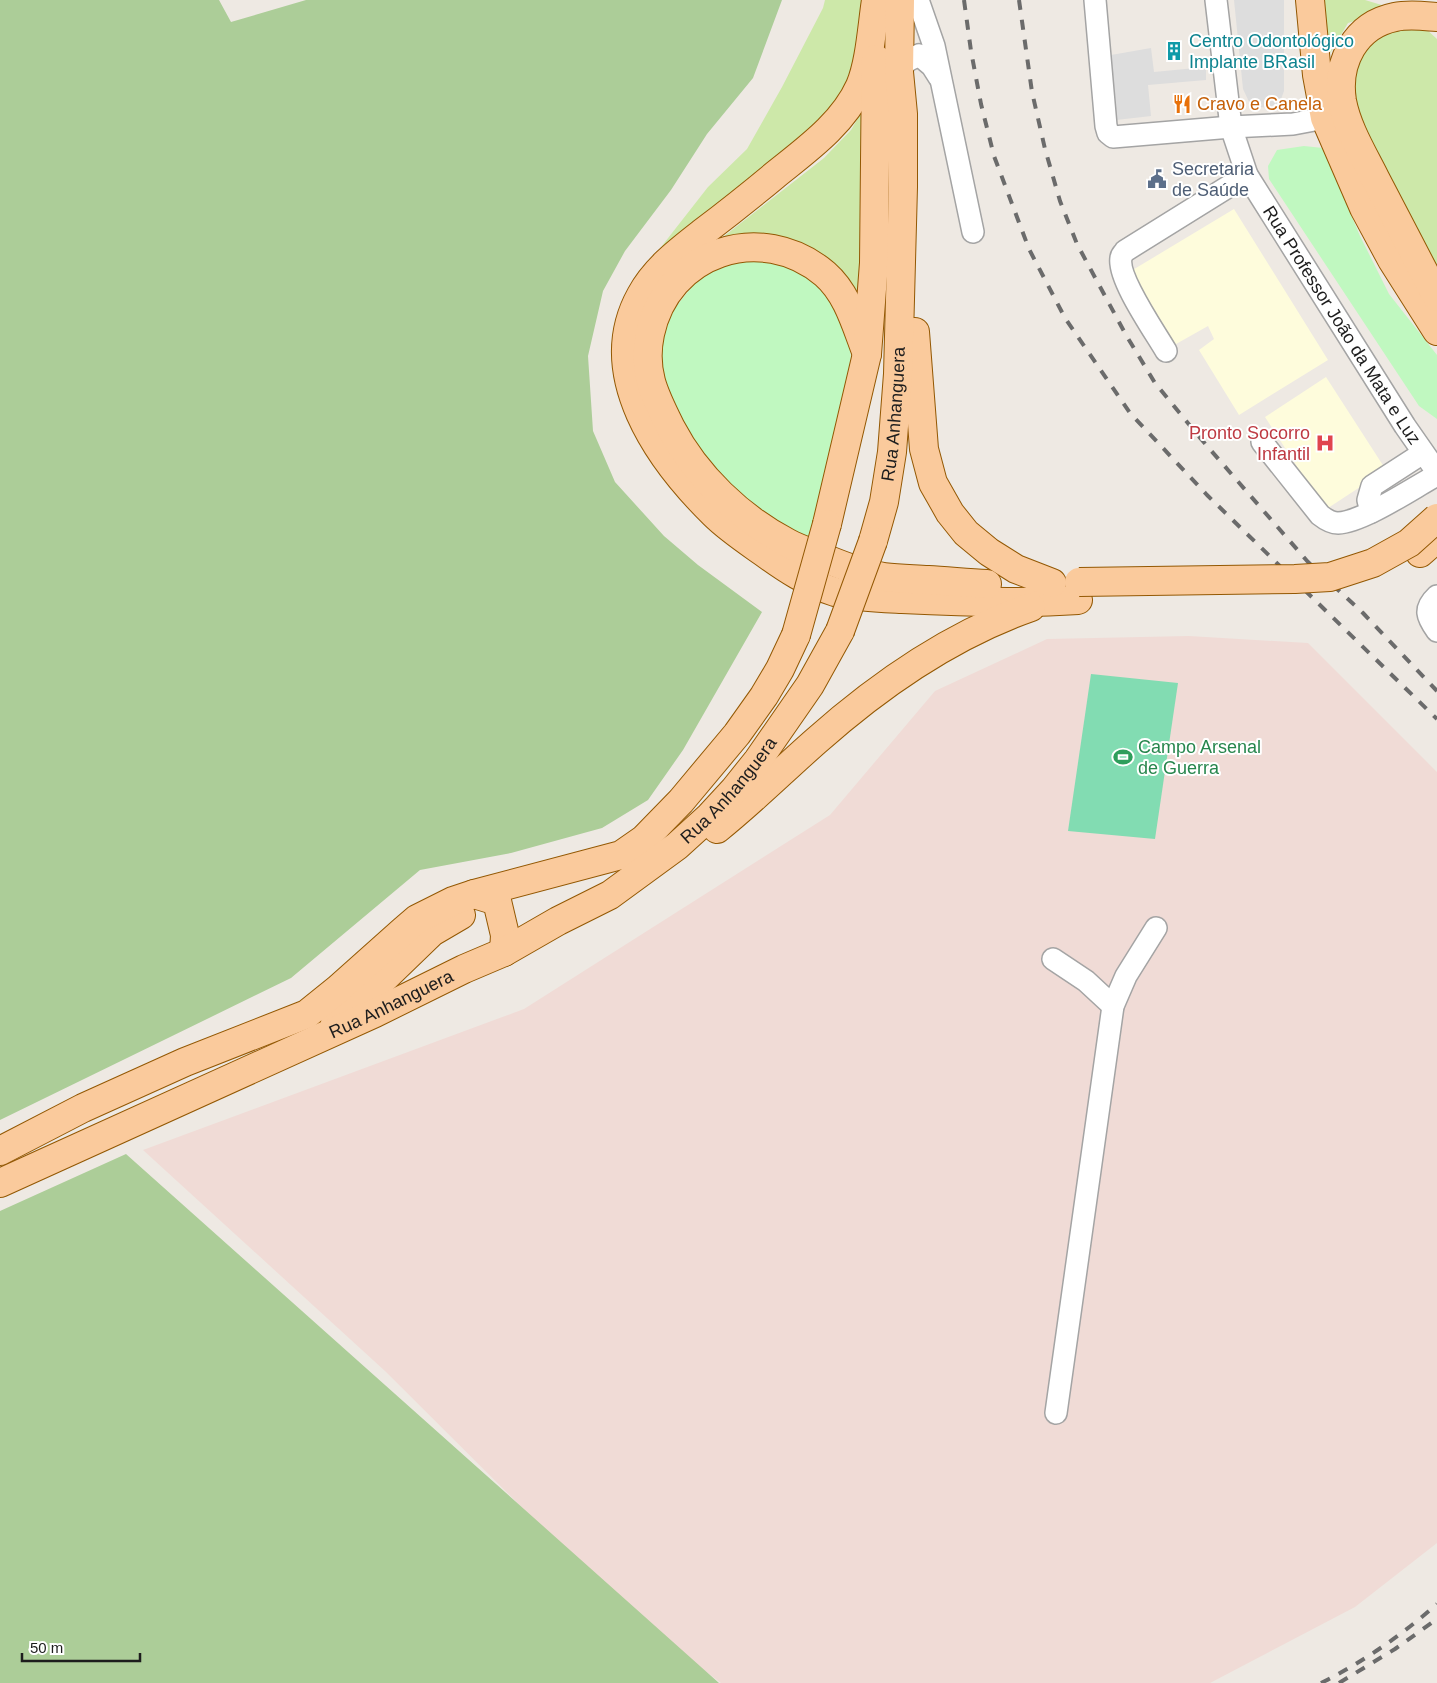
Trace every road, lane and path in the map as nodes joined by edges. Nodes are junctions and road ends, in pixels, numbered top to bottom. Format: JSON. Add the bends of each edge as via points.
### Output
{"nodes":[{"id":1,"x":877,"y":0,"type":"edge"},
{"id":2,"x":900,"y":0,"type":"edge"},
{"id":3,"x":918,"y":0,"type":"edge"},
{"id":4,"x":1095,"y":0,"type":"edge"},
{"id":5,"x":1216,"y":0,"type":"edge"},
{"id":6,"x":1310,"y":0,"type":"edge"},
{"id":7,"x":1415,"y":0,"type":"edge"},
{"id":8,"x":1437,"y":15,"type":"edge"},
{"id":9,"x":899,"y":72,"type":"junction"},
{"id":10,"x":942,"y":81,"type":"junction"},
{"id":11,"x":903,"y":114,"type":"junction"},
{"id":12,"x":1325,"y":118,"type":"junction"},
{"id":13,"x":1231,"y":127,"type":"junction"},
{"id":14,"x":1247,"y":175,"type":"junction"},
{"id":15,"x":973,"y":232,"type":"dead end"},
{"id":16,"x":1437,"y":297,"type":"edge"},
{"id":17,"x":1437,"y":331,"type":"edge"},
{"id":18,"x":1166,"y":351,"type":"dead end"},
{"id":19,"x":867,"y":354,"type":"junction"},
{"id":20,"x":1262,"y":442,"type":"dead end"},
{"id":21,"x":1423,"y":453,"type":"junction"},
{"id":22,"x":1437,"y":474,"type":"edge"},
{"id":23,"x":1371,"y":512,"type":"junction"},
{"id":24,"x":1437,"y":518,"type":"edge"},
{"id":25,"x":1431,"y":545,"type":"edge"},
{"id":26,"x":1063,"y":592,"type":"junction"},
{"id":27,"x":1437,"y":596,"type":"edge"},
{"id":28,"x":1437,"y":631,"type":"edge"},
{"id":29,"x":643,"y":872,"type":"junction"},
{"id":30,"x":610,"y":895,"type":"junction"},
{"id":31,"x":485,"y":897,"type":"junction"},
{"id":32,"x":1156,"y":928,"type":"dead end"},
{"id":33,"x":504,"y":952,"type":"junction"},
{"id":34,"x":1053,"y":959,"type":"dead end"},
{"id":35,"x":1113,"y":1006,"type":"junction"},
{"id":36,"x":282,"y":1054,"type":"junction"},
{"id":37,"x":0,"y":1151,"type":"edge"},
{"id":38,"x":0,"y":1183,"type":"edge"},
{"id":39,"x":1056,"y":1413,"type":"dead end"}],
"edges":[{"from":1,"to":19,"type":"main road","name":"Rua Anhanguera","via":[[874,264]]},
{"from":1,"to":26,"type":"main road","via":[[861,84],[845,111],[798,157],[682,248],[658,271],[642,293],[629,327],[630,389],[642,419],[683,482],[716,516],[800,577],[836,592],[879,598],[929,600]]},
{"from":2,"to":9,"type":"main road","name":"Rua Anhanguera"},
{"from":3,"to":10,"type":"street"},
{"from":4,"to":13,"type":"street","via":[[1106,126],[1112,137]]},
{"from":5,"to":13,"type":"street","name":"Rua Professor João da Mata e Luz"},
{"from":6,"to":12,"type":"main road","via":[[1317,75]]},
{"from":7,"to":8,"type":"main road"},
{"from":8,"to":16,"type":"main road","via":[[1401,16],[1374,24],[1352,46],[1345,59],[1341,86],[1353,134]]},
{"from":9,"to":10,"type":"street","via":[[907,61],[919,55]]},
{"from":9,"to":11,"type":"main road","name":"Rua Anhanguera"},
{"from":10,"to":15,"type":"street"},
{"from":11,"to":26,"type":"main road","via":[[918,390],[924,449],[933,483],[966,533],[1016,569]]},
{"from":11,"to":29,"type":"main road","name":"Rua Anhanguera","bridge":true,"via":[[898,374],[892,452],[884,502],[873,541],[840,631],[810,685],[758,760],[710,816]]},
{"from":12,"to":13,"type":"street","via":[[1294,124]]},
{"from":12,"to":17,"type":"main road","via":[[1364,208]]},
{"from":13,"to":14,"type":"street","name":"Rua Professor João da Mata e Luz"},
{"from":14,"to":18,"type":"street","via":[[1125,251],[1121,258],[1128,287]]},
{"from":14,"to":21,"type":"street","name":"Rua Professor João da Mata e Luz"},
{"from":19,"to":26,"type":"main road","via":[[849,307],[825,274],[780,250],[747,248],[719,253],[689,269],[674,282],[654,317],[647,350],[654,394],[686,452],[722,496],[788,543],[845,567],[884,577]]},
{"from":19,"to":31,"type":"main road","name":"Rua Anhanguera","bridge":true,"via":[[827,524],[796,635],[768,690],[742,727],[681,801],[644,839],[621,855]]},
{"from":20,"to":23,"type":"street","via":[[1326,520],[1337,523]]},
{"from":21,"to":22,"type":"street","name":"Rua Professor João da Mata e Luz"},
{"from":21,"to":23,"type":"street","via":[[1372,486],[1368,500]]},
{"from":22,"to":23,"type":"street"},
{"from":24,"to":26,"type":"main road","bridge":true,"via":[[1409,543],[1373,563],[1330,577]]},
{"from":25,"to":26,"type":"main road","via":[[1384,574],[1330,591],[1302,594]]},
{"from":26,"to":30,"type":"main road","via":[[981,627],[910,668],[859,705],[763,791],[688,851]]},
{"from":27,"to":28,"type":"street","via":[[1430,603],[1428,614]]},
{"from":29,"to":30,"type":"main road","name":"Rua Anhanguera"},
{"from":29,"to":31,"type":"main road","via":[[620,868],[584,880]]},
{"from":30,"to":33,"type":"main road","name":"Rua Anhanguera"},
{"from":31,"to":33,"type":"main road","via":[[505,935]]},
{"from":31,"to":36,"type":"main road","via":[[467,912],[432,932],[345,1016]]},
{"from":31,"to":37,"type":"main road","name":"Rua Anhanguera","via":[[453,901],[417,920],[307,1014],[185,1062],[83,1108]]},
{"from":32,"to":35,"type":"street","via":[[1126,976]]},
{"from":33,"to":36,"type":"main road","name":"Rua Anhanguera"},
{"from":34,"to":35,"type":"street","via":[[1086,981]]},
{"from":35,"to":39,"type":"street"},
{"from":36,"to":38,"type":"main road","name":"Rua Anhanguera"}]}
